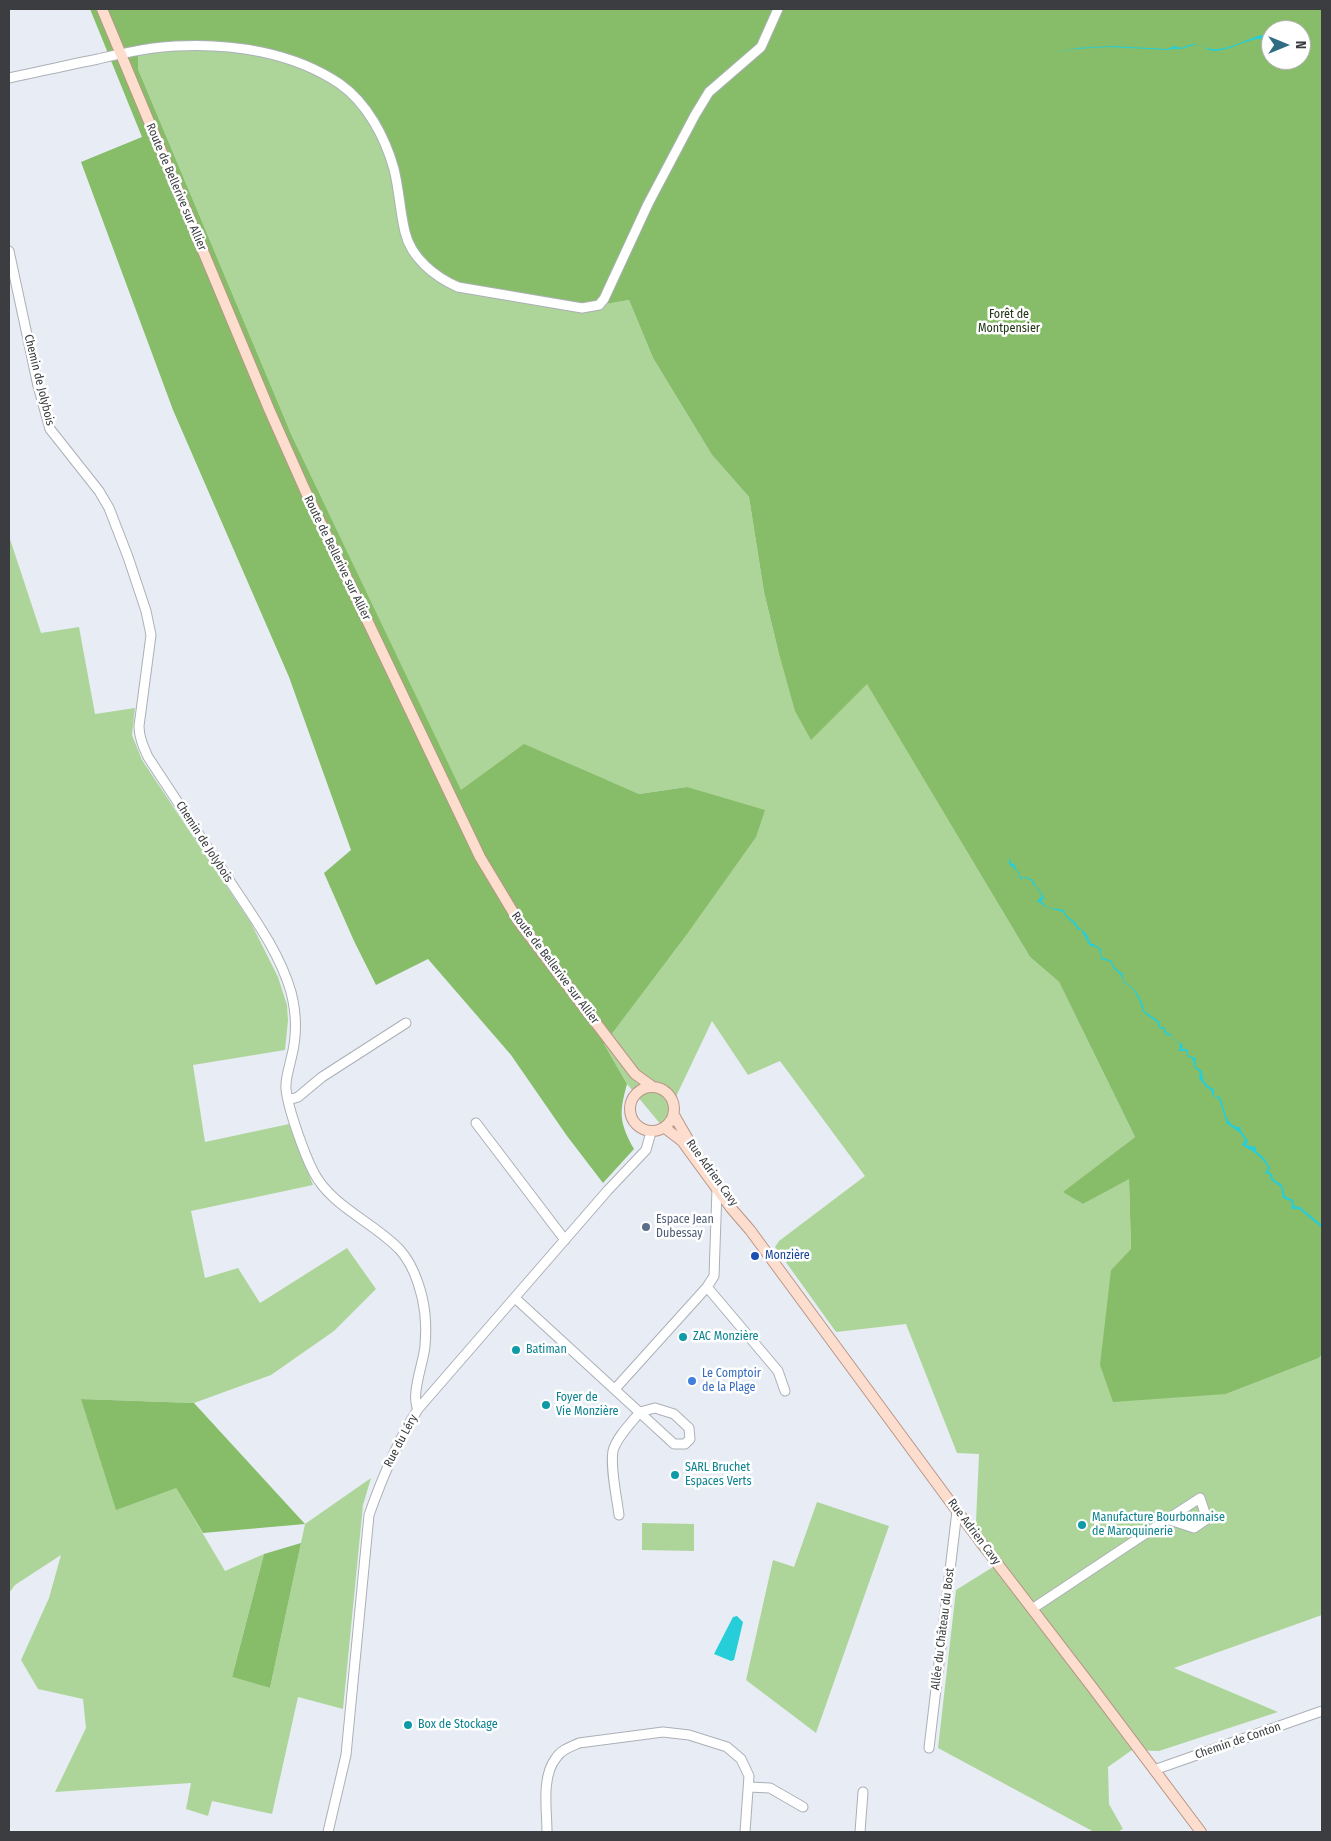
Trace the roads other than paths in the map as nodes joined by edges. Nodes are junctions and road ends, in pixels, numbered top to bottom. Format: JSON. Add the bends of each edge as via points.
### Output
{"nodes":[{"id":1,"x":102,"y":9,"type":"edge"},
{"id":2,"x":778,"y":9,"type":"edge"},
{"id":3,"x":120,"y":54,"type":"junction"},
{"id":4,"x":9,"y":78,"type":"edge"},
{"id":5,"x":9,"y":251,"type":"edge"},
{"id":6,"x":406,"y":1022,"type":"dead end"},
{"id":7,"x":635,"y":1074,"type":"junction"},
{"id":8,"x":653,"y":1086,"type":"junction"},
{"id":9,"x":638,"y":1092,"type":"junction"},
{"id":10,"x":288,"y":1100,"type":"junction"},
{"id":11,"x":674,"y":1115,"type":"junction"},
{"id":12,"x":476,"y":1123,"type":"dead end"},
{"id":13,"x":665,"y":1128,"type":"junction"},
{"id":14,"x":651,"y":1132,"type":"junction"},
{"id":15,"x":717,"y":1189,"type":"junction"},
{"id":16,"x":731,"y":1208,"type":"junction"},
{"id":17,"x":717,"y":1216,"type":"junction"},
{"id":18,"x":750,"y":1230,"type":"junction"},
{"id":19,"x":565,"y":1240,"type":"junction"},
{"id":20,"x":707,"y":1286,"type":"junction"},
{"id":21,"x":516,"y":1298,"type":"junction"},
{"id":22,"x":615,"y":1389,"type":"junction"},
{"id":23,"x":785,"y":1391,"type":"dead end"},
{"id":24,"x":418,"y":1409,"type":"junction"},
{"id":25,"x":640,"y":1412,"type":"junction"},
{"id":26,"x":957,"y":1511,"type":"junction"},
{"id":27,"x":619,"y":1515,"type":"dead end"},
{"id":28,"x":1167,"y":1519,"type":"dead end"},
{"id":29,"x":1032,"y":1609,"type":"junction"},
{"id":30,"x":1322,"y":1711,"type":"edge"},
{"id":31,"x":929,"y":1748,"type":"dead end"},
{"id":32,"x":1154,"y":1770,"type":"junction"},
{"id":33,"x":749,"y":1787,"type":"junction"},
{"id":34,"x":863,"y":1792,"type":"dead end"},
{"id":35,"x":803,"y":1806,"type":"dead end"},
{"id":36,"x":328,"y":1832,"type":"edge"},
{"id":37,"x":547,"y":1832,"type":"edge"},
{"id":38,"x":744,"y":1832,"type":"edge"},
{"id":39,"x":860,"y":1832,"type":"edge"},
{"id":40,"x":1201,"y":1832,"type":"edge"}],
"edges":[{"from":1,"to":3,"type":"main road","name":"Route de Bellerive sur Allier"},
{"from":2,"to":3,"type":"street","via":[[761,46],[710,92],[695,115],[648,204],[604,299],[599,305],[582,308],[458,288],[425,266],[405,234],[387,146],[376,125],[340,84],[278,56],[245,48],[176,46]]},
{"from":3,"to":4,"type":"street"},
{"from":3,"to":7,"type":"main road","name":"Route de Bellerive sur Allier","via":[[268,409],[480,857],[519,922]]},
{"from":5,"to":10,"type":"street","name":"Chemin de Jolybois","via":[[50,429],[110,508],[146,611],[151,635],[139,736],[148,757],[261,929],[291,992],[296,1022],[287,1077]]},
{"from":6,"to":10,"type":"street"},
{"from":7,"to":8,"type":"main road","name":"Route de Bellerive sur Allier"},
{"from":7,"to":9,"type":"main road","name":"Route de Bellerive sur Allier"},
{"from":8,"to":9,"type":"main road"},
{"from":8,"to":11,"type":"main road","via":[[671,1097]]},
{"from":9,"to":14,"type":"main road","via":[[630,1112],[637,1126]]},
{"from":10,"to":24,"type":"street","name":"Chemin de Jolybois","via":[[318,1180],[400,1250],[414,1272],[425,1311],[426,1330],[417,1389]]},
{"from":11,"to":13,"type":"main road"},
{"from":11,"to":18,"type":"main road","name":"Rue Adrien Cavy"},
{"from":12,"to":19,"type":"street"},
{"from":13,"to":14,"type":"main road"},
{"from":13,"to":15,"type":"main road","name":"Rue Adrien Cavy","via":[[682,1141]]},
{"from":14,"to":19,"type":"street","name":"Rue du Léry","via":[[646,1150]]},
{"from":15,"to":16,"type":"main road","name":"Rue Adrien Cavy"},
{"from":15,"to":17,"type":"street"},
{"from":16,"to":17,"type":"street"},
{"from":16,"to":18,"type":"main road","name":"Rue Adrien Cavy"},
{"from":17,"to":20,"type":"street","via":[[714,1276]]},
{"from":18,"to":26,"type":"main road","name":"Rue Adrien Cavy"},
{"from":19,"to":21,"type":"street","name":"Rue du Léry"},
{"from":20,"to":22,"type":"street"},
{"from":20,"to":23,"type":"street","via":[[778,1371]]},
{"from":21,"to":22,"type":"street"},
{"from":21,"to":24,"type":"street","name":"Rue du Léry"},
{"from":22,"to":25,"type":"street"},
{"from":24,"to":36,"type":"street","name":"Rue du Léry","via":[[382,1477],[369,1515],[346,1755]]},
{"from":25,"to":25,"type":"street","via":[[674,1444],[685,1444],[690,1439],[689,1428],[674,1414],[655,1408]]},
{"from":25,"to":27,"type":"street","via":[[613,1451]]},
{"from":26,"to":29,"type":"main road","name":"Rue Adrien Cavy"},
{"from":26,"to":31,"type":"street","name":"Allée du Château du Bost"},
{"from":28,"to":29,"type":"street"},
{"from":29,"to":32,"type":"main road","name":"Rue Adrien Cavy"},
{"from":30,"to":32,"type":"street","name":"Chemin de Conton"},
{"from":32,"to":40,"type":"main road","name":"Rue Adrien Cavy"},
{"from":33,"to":35,"type":"street","via":[[770,1788]]},
{"from":33,"to":37,"type":"street","via":[[746,1768],[734,1751],[689,1735],[649,1733],[579,1743],[561,1753],[551,1766]]},
{"from":33,"to":38,"type":"street"},
{"from":34,"to":39,"type":"street"}]}
